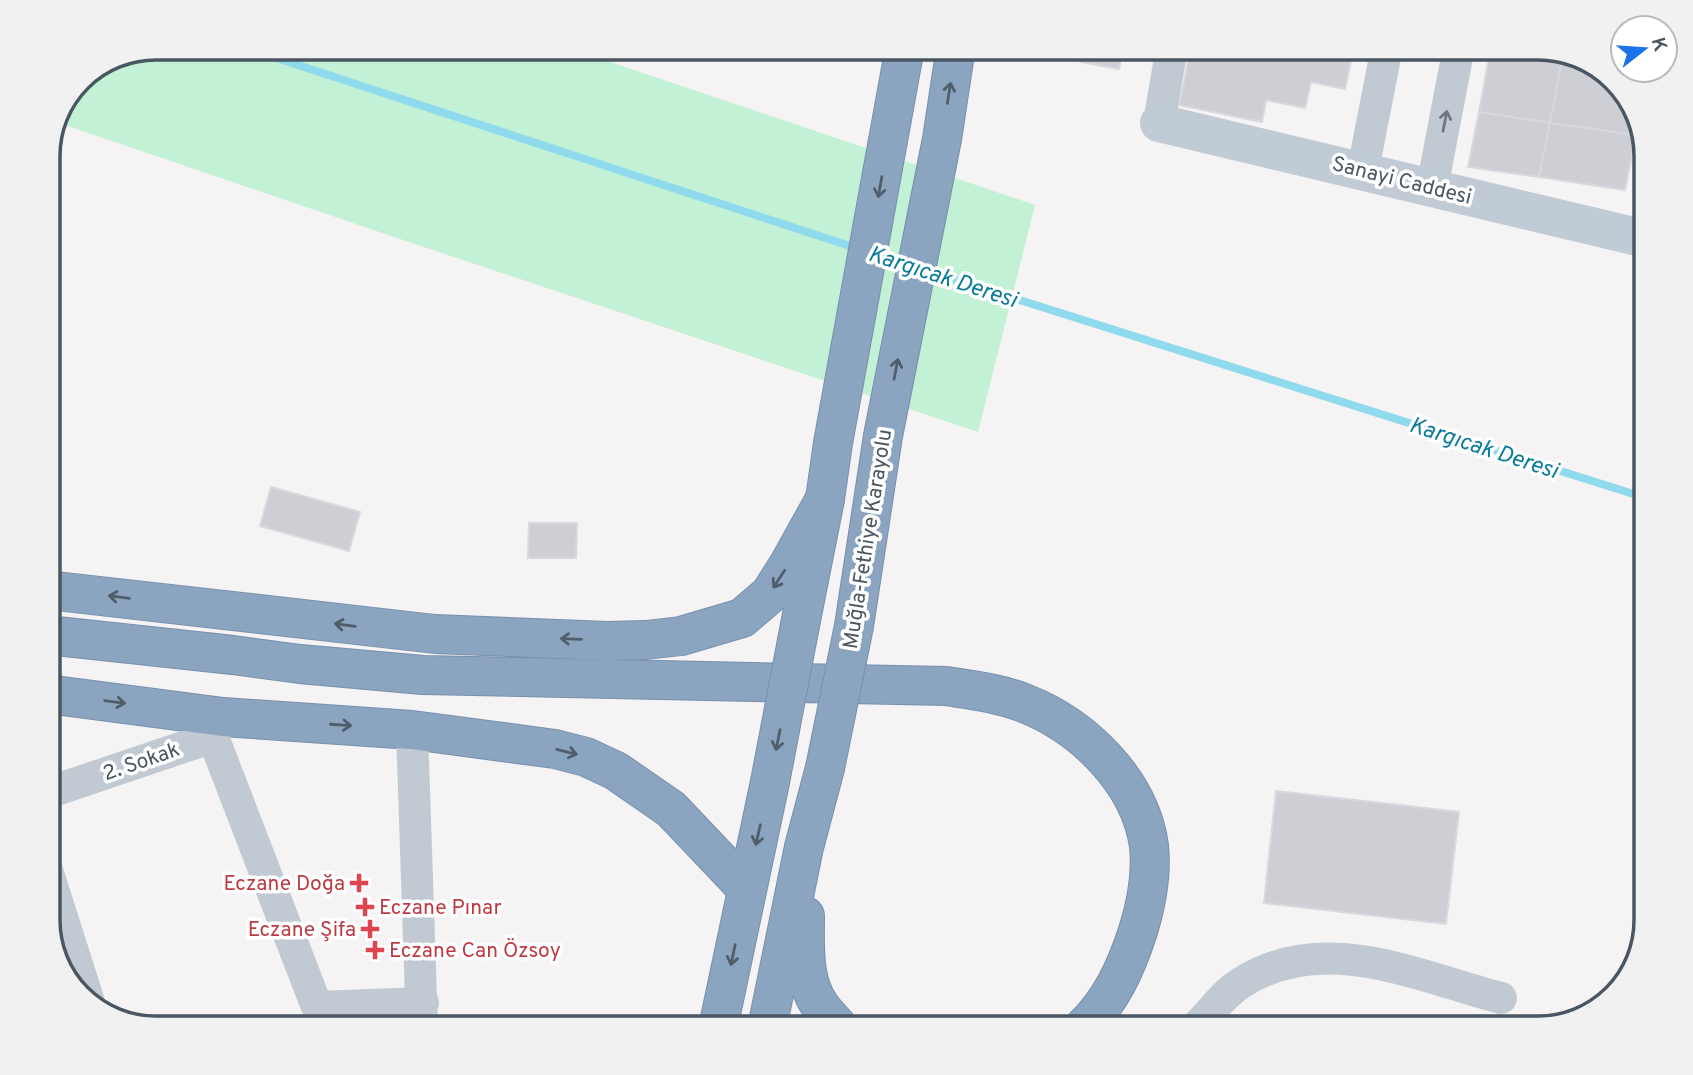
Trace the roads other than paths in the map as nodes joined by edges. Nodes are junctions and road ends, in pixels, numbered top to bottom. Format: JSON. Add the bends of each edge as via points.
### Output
{"nodes":[{"id":1,"x":903,"y":60,"type":"edge"},
{"id":2,"x":954,"y":60,"type":"edge"},
{"id":3,"x":1170,"y":60,"type":"edge"},
{"id":4,"x":1384,"y":60,"type":"edge"},
{"id":5,"x":1457,"y":60,"type":"edge"},
{"id":6,"x":1159,"y":123,"type":"joint"},
{"id":7,"x":1363,"y":170,"type":"junction"},
{"id":8,"x":1432,"y":188,"type":"junction"},
{"id":9,"x":1633,"y":236,"type":"edge"},
{"id":10,"x":825,"y":499,"type":"junction"},
{"id":11,"x":60,"y":591,"type":"edge"},
{"id":12,"x":60,"y":636,"type":"edge"},
{"id":13,"x":60,"y":697,"type":"edge"},
{"id":14,"x":218,"y":727,"type":"junction"},
{"id":15,"x":412,"y":730,"type":"junction"},
{"id":16,"x":60,"y":788,"type":"edge"},
{"id":17,"x":804,"y":848,"type":"junction"},
{"id":18,"x":746,"y":888,"type":"junction"},
{"id":19,"x":60,"y":916,"type":"edge"},
{"id":20,"x":77,"y":975,"type":"edge"},
{"id":21,"x":1501,"y":998,"type":"dead end"},
{"id":22,"x":422,"y":1015,"type":"edge"},
{"id":23,"x":721,"y":1015,"type":"edge"},
{"id":24,"x":770,"y":1015,"type":"edge"},
{"id":25,"x":827,"y":1015,"type":"edge"},
{"id":26,"x":1096,"y":1015,"type":"edge"},
{"id":27,"x":1207,"y":1015,"type":"edge"}],
"edges":[{"from":1,"to":10,"type":"highway","one_way":true},
{"from":17,"to":2,"type":"highway","name":"Muğla-Fethiye Karayolu","one_way":true,"bridge":true,"via":[[854,626],[883,436]]},
{"from":3,"to":6,"type":"street"},
{"from":4,"to":7,"type":"street"},
{"from":8,"to":5,"type":"street","one_way":true},
{"from":6,"to":7,"type":"street","name":"Sanayi Caddesi"},
{"from":7,"to":8,"type":"street","name":"Sanayi Caddesi"},
{"from":8,"to":9,"type":"street","name":"Sanayi Caddesi"},
{"from":10,"to":11,"type":"highway","one_way":true,"via":[[770,594],[742,618],[681,636],[607,640],[435,634]]},
{"from":10,"to":18,"type":"highway","one_way":true,"bridge":true},
{"from":12,"to":26,"type":"highway","via":[[423,675],[946,686],[1023,703],[1055,717],[1108,762],[1126,787],[1149,846],[1149,881],[1141,921],[1115,988]]},
{"from":13,"to":14,"type":"highway","one_way":true},
{"from":14,"to":15,"type":"highway","one_way":true},
{"from":14,"to":16,"type":"street","name":"2. Sokak"},
{"from":14,"to":22,"type":"street","via":[[317,1007]]},
{"from":15,"to":18,"type":"highway","one_way":true,"via":[[555,750],[616,771],[671,808]]},
{"from":15,"to":22,"type":"street"},
{"from":17,"to":24,"type":"highway","name":"Muğla-Fethiye Karayolu"},
{"from":17,"to":25,"type":"highway","via":[[805,955],[810,985]]},
{"from":18,"to":23,"type":"highway","one_way":true},
{"from":19,"to":20,"type":"street"},
{"from":21,"to":27,"type":"street","via":[[1345,957],[1308,958],[1275,966],[1242,982]]}]}
